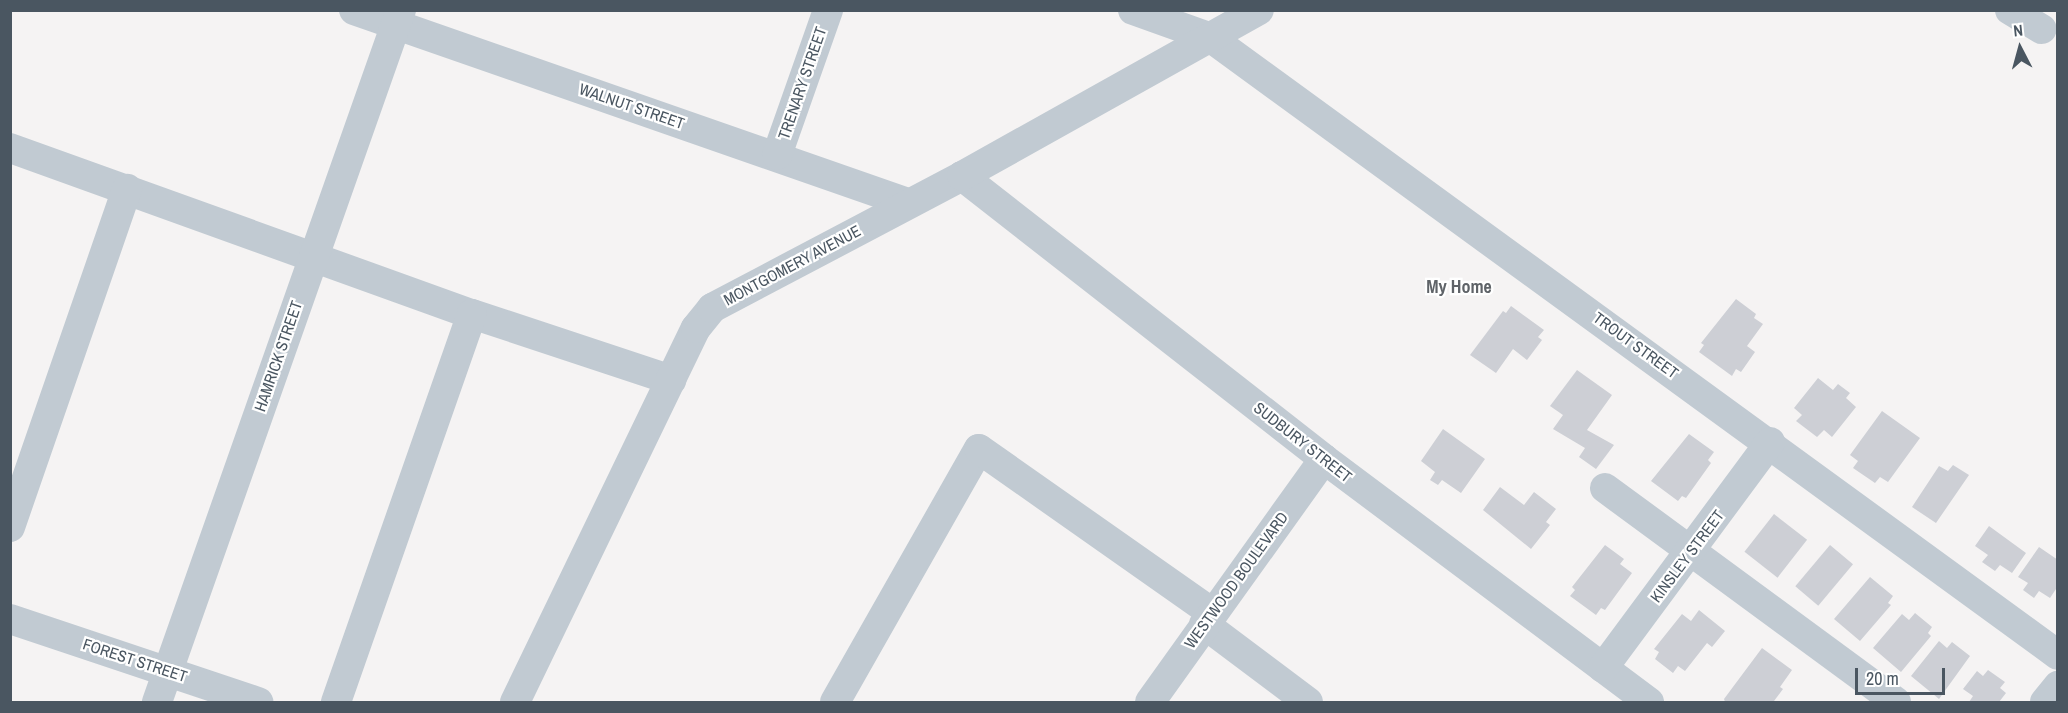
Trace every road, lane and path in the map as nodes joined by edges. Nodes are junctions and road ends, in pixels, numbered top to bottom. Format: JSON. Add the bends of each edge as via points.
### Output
{"nodes":[{"id":1,"x":354,"y":10,"type":"edge"},
{"id":2,"x":828,"y":10,"type":"edge"},
{"id":3,"x":1133,"y":10,"type":"edge"},
{"id":4,"x":1259,"y":10,"type":"edge"},
{"id":5,"x":2010,"y":10,"type":"edge"},
{"id":6,"x":398,"y":18,"type":"edge"},
{"id":7,"x":2043,"y":29,"type":"dead end"},
{"id":8,"x":1211,"y":38,"type":"junction"},
{"id":9,"x":10,"y":148,"type":"edge"},
{"id":10,"x":777,"y":155,"type":"junction"},
{"id":11,"x":962,"y":176,"type":"junction"},
{"id":12,"x":127,"y":189,"type":"junction"},
{"id":13,"x":908,"y":203,"type":"junction"},
{"id":14,"x":314,"y":256,"type":"junction"},
{"id":15,"x":472,"y":314,"type":"junction"},
{"id":16,"x":671,"y":380,"type":"junction"},
{"id":17,"x":1770,"y":442,"type":"junction"},
{"id":18,"x":1324,"y":459,"type":"junction"},
{"id":19,"x":1605,"y":488,"type":"dead end"},
{"id":20,"x":10,"y":527,"type":"edge"},
{"id":21,"x":1691,"y":552,"type":"junction"},
{"id":22,"x":10,"y":619,"type":"edge"},
{"id":23,"x":1208,"y":619,"type":"junction"},
{"id":24,"x":2058,"y":655,"type":"edge"},
{"id":25,"x":1603,"y":668,"type":"junction"},
{"id":26,"x":168,"y":671,"type":"junction"},
{"id":27,"x":2058,"y":687,"type":"edge"},
{"id":28,"x":157,"y":702,"type":"edge"},
{"id":29,"x":258,"y":702,"type":"edge"},
{"id":30,"x":336,"y":702,"type":"edge"},
{"id":31,"x":515,"y":702,"type":"edge"},
{"id":32,"x":835,"y":702,"type":"edge"},
{"id":33,"x":1150,"y":702,"type":"edge"},
{"id":34,"x":1308,"y":702,"type":"edge"},
{"id":35,"x":1649,"y":702,"type":"edge"},
{"id":36,"x":1896,"y":702,"type":"edge"},
{"id":37,"x":2045,"y":702,"type":"edge"}],
"edges":[{"from":1,"to":6,"type":"street","name":"WALNUT STREET"},
{"from":2,"to":10,"type":"street","name":"TRENARY STREET"},
{"from":3,"to":8,"type":"street","name":"TROUT STREET"},
{"from":4,"to":8,"type":"street","name":"MONTGOMERY AVENUE"},
{"from":5,"to":7,"type":"street"},
{"from":6,"to":10,"type":"street","name":"WALNUT STREET"},
{"from":6,"to":14,"type":"street","name":"HAMRICK STREET"},
{"from":8,"to":11,"type":"street","name":"MONTGOMERY AVENUE"},
{"from":8,"to":17,"type":"street","name":"TROUT STREET"},
{"from":9,"to":12,"type":"street"},
{"from":10,"to":13,"type":"street","name":"WALNUT STREET"},
{"from":11,"to":13,"type":"street","name":"MONTGOMERY AVENUE"},
{"from":11,"to":18,"type":"street","name":"SUDBURY STREET"},
{"from":12,"to":14,"type":"street"},
{"from":12,"to":20,"type":"street"},
{"from":13,"to":16,"type":"street","name":"MONTGOMERY AVENUE","via":[[712,308],[696,328]]},
{"from":14,"to":15,"type":"street"},
{"from":14,"to":26,"type":"street","name":"HAMRICK STREET"},
{"from":15,"to":16,"type":"street"},
{"from":15,"to":30,"type":"street"},
{"from":16,"to":31,"type":"street","name":"MONTGOMERY AVENUE"},
{"from":17,"to":21,"type":"street","name":"KINSLEY STREET"},
{"from":17,"to":24,"type":"street","name":"TROUT STREET"},
{"from":18,"to":23,"type":"street","name":"WESTWOOD BOULEVARD"},
{"from":18,"to":25,"type":"street","name":"SUDBURY STREET"},
{"from":19,"to":21,"type":"street"},
{"from":21,"to":25,"type":"street","name":"KINSLEY STREET"},
{"from":21,"to":36,"type":"street"},
{"from":22,"to":26,"type":"street","name":"FOREST STREET"},
{"from":23,"to":32,"type":"street","via":[[979,449]]},
{"from":23,"to":33,"type":"street","name":"WESTWOOD BOULEVARD"},
{"from":23,"to":34,"type":"street"},
{"from":25,"to":35,"type":"street","name":"SUDBURY STREET"},
{"from":26,"to":28,"type":"street","name":"HAMRICK STREET"},
{"from":26,"to":29,"type":"street","name":"FOREST STREET"},
{"from":27,"to":37,"type":"street"}]}
